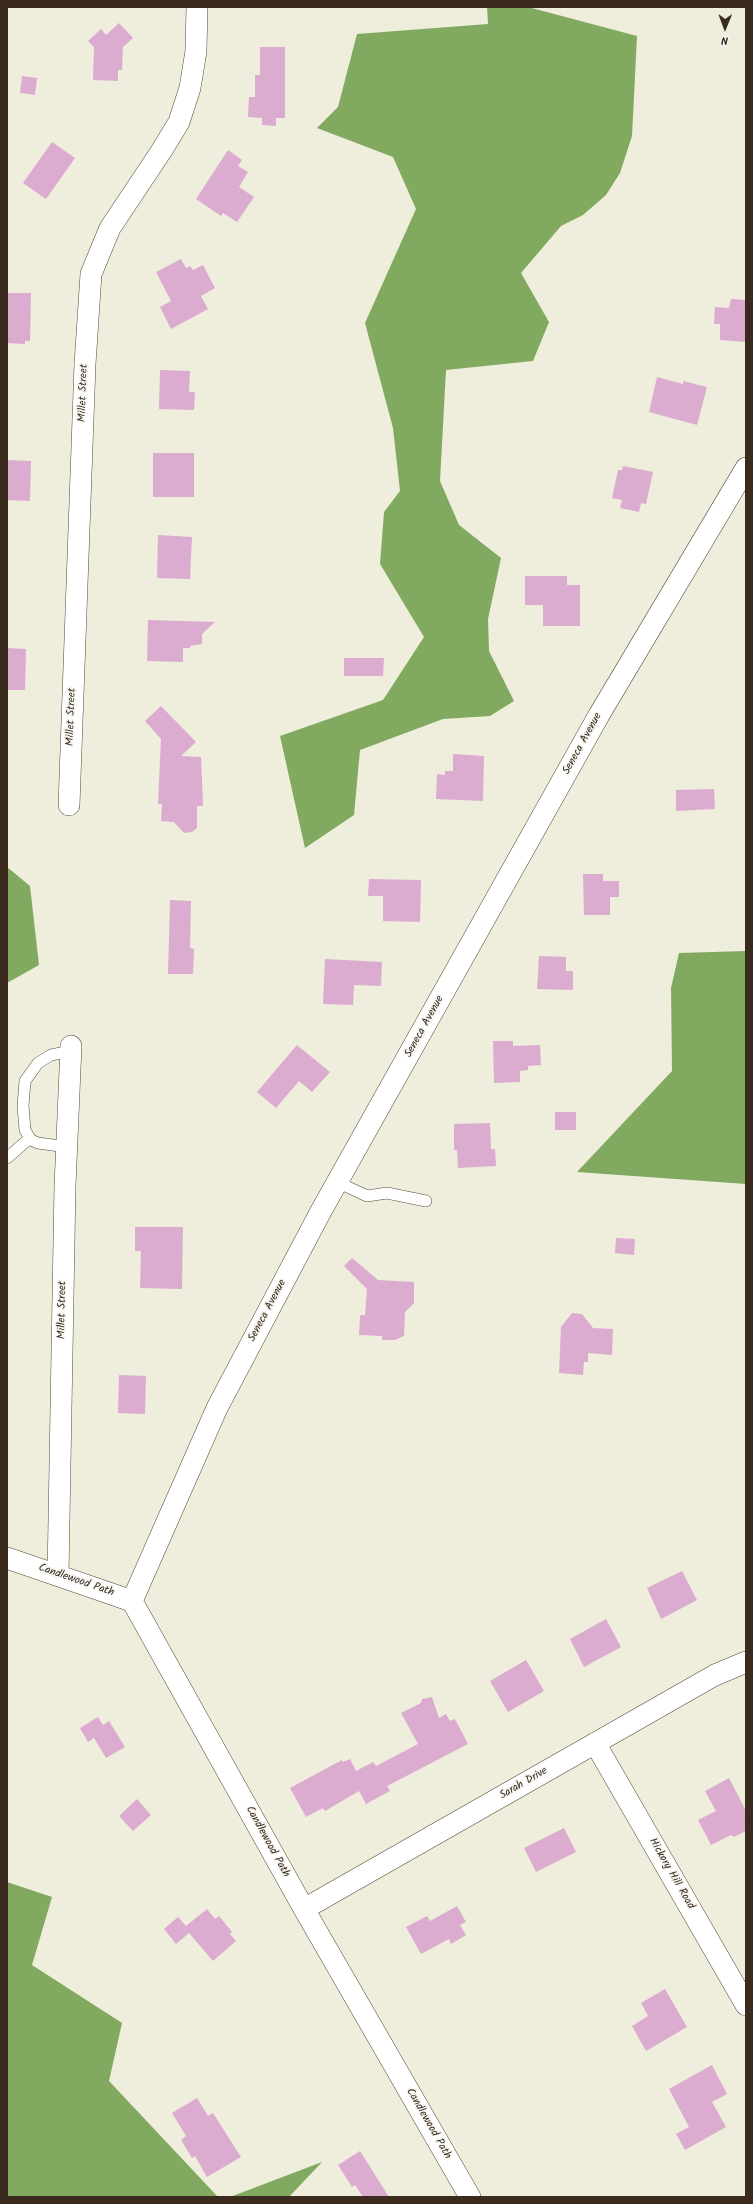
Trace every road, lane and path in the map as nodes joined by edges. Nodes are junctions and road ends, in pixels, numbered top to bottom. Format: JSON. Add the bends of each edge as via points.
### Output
{"nodes":[{"id":1,"x":197,"y":7,"type":"edge"},
{"id":2,"x":746,"y":468,"type":"edge"},
{"id":3,"x":69,"y":805,"type":"dead end"},
{"id":4,"x":71,"y":1048,"type":"joint"},
{"id":5,"x":30,"y":1138,"type":"junction"},
{"id":6,"x":67,"y":1147,"type":"junction"},
{"id":7,"x":7,"y":1158,"type":"edge"},
{"id":8,"x":338,"y":1182,"type":"junction"},
{"id":9,"x":426,"y":1201,"type":"dead end"},
{"id":10,"x":7,"y":1558,"type":"edge"},
{"id":11,"x":58,"y":1575,"type":"junction"},
{"id":12,"x":132,"y":1601,"type":"junction"},
{"id":13,"x":746,"y":1662,"type":"edge"},
{"id":14,"x":595,"y":1743,"type":"junction"},
{"id":15,"x":304,"y":1909,"type":"junction"},
{"id":16,"x":746,"y":2005,"type":"edge"},
{"id":17,"x":470,"y":2197,"type":"edge"}],
"edges":[{"from":1,"to":3,"type":"street","name":"Millet Street","via":[[196,51],[190,88],[179,122],[110,228],[92,274],[85,364]]},
{"from":2,"to":8,"type":"street","name":"Seneca Avenue","via":[[599,715]]},
{"from":4,"to":5,"type":"lane","via":[[38,1063],[25,1081],[23,1118],[25,1130]]},
{"from":4,"to":6,"type":"street","name":"Millet Street"},
{"from":5,"to":6,"type":"lane","via":[[38,1143]]},
{"from":5,"to":7,"type":"lane"},
{"from":6,"to":11,"type":"street","name":"Millet Street"},
{"from":8,"to":9,"type":"lane","via":[[367,1196],[387,1193]]},
{"from":8,"to":12,"type":"street","name":"Seneca Avenue","via":[[217,1408]]},
{"from":10,"to":11,"type":"street","name":"Candlewood Path"},
{"from":11,"to":12,"type":"street","name":"Candlewood Path"},
{"from":12,"to":15,"type":"street","name":"Candlewood Path"},
{"from":13,"to":14,"type":"street","name":"Sarah Drive","via":[[715,1675]]},
{"from":14,"to":15,"type":"street","name":"Sarah Drive"},
{"from":14,"to":16,"type":"street","name":"Hickory Hill Road"},
{"from":15,"to":17,"type":"street","name":"Candlewood Path"}]}
